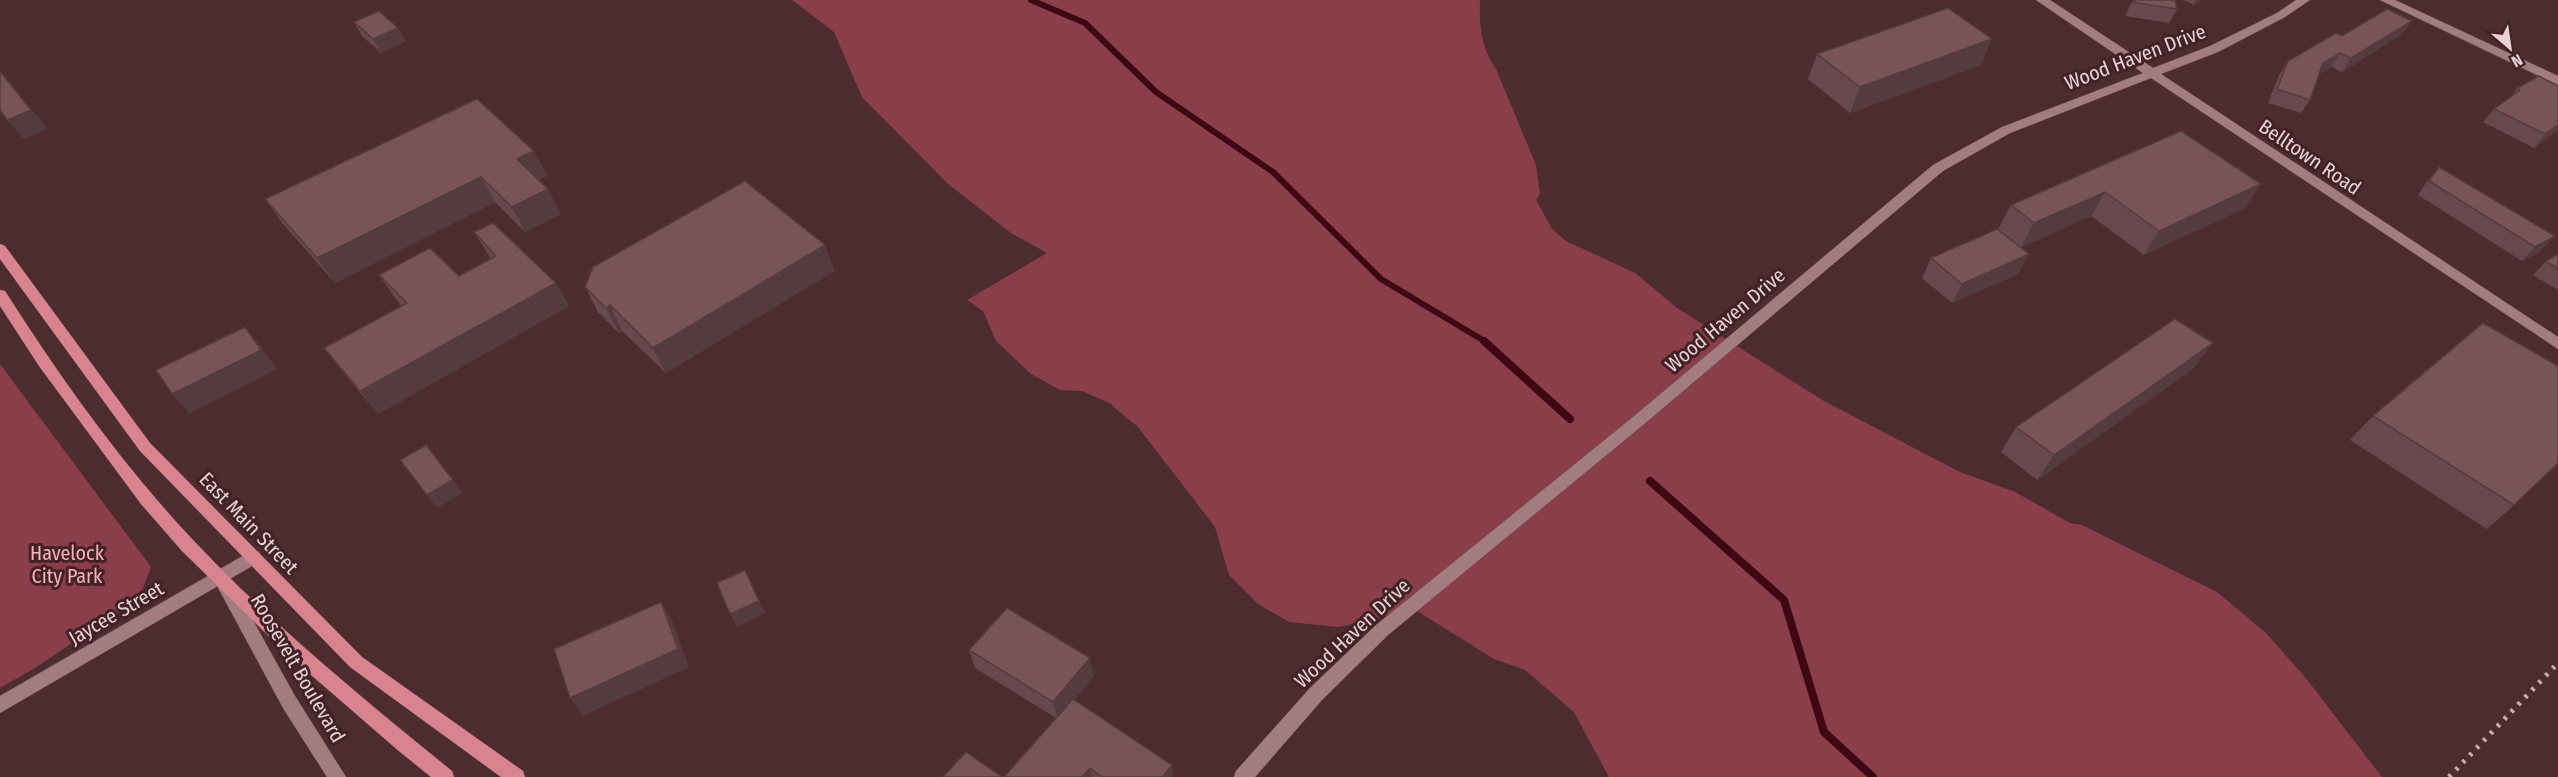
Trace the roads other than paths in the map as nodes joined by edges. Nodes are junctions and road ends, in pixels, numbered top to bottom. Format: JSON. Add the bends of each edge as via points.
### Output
{"nodes":[{"id":1,"x":2042,"y":0,"type":"edge"},
{"id":2,"x":2304,"y":0,"type":"edge"},
{"id":3,"x":2386,"y":0,"type":"edge"},
{"id":4,"x":2152,"y":74,"type":"junction"},
{"id":5,"x":2558,"y":81,"type":"edge"},
{"id":6,"x":0,"y":249,"type":"edge"},
{"id":7,"x":0,"y":295,"type":"edge"},
{"id":8,"x":2558,"y":344,"type":"edge"},
{"id":9,"x":252,"y":557,"type":"junction"},
{"id":10,"x":220,"y":579,"type":"junction"},
{"id":11,"x":0,"y":705,"type":"edge"},
{"id":12,"x":337,"y":777,"type":"edge"},
{"id":13,"x":445,"y":777,"type":"edge"},
{"id":14,"x":516,"y":777,"type":"edge"},
{"id":15,"x":1243,"y":777,"type":"edge"}],
"edges":[{"from":1,"to":4,"type":"street","name":"Belltown Road"},
{"from":2,"to":4,"type":"street","name":"Wood Haven Drive","via":[[2214,49]]},
{"from":3,"to":5,"type":"street"},
{"from":4,"to":8,"type":"street","name":"Belltown Road"},
{"from":4,"to":15,"type":"street","name":"Wood Haven Drive","via":[[2006,130],[1938,168],[1638,421],[1408,607],[1316,694]]},
{"from":6,"to":9,"type":"main road","name":"East Main Street","via":[[145,447]]},
{"from":7,"to":10,"type":"main road","via":[[97,437],[154,508]]},
{"from":9,"to":10,"type":"street","name":"Jaycee Street"},
{"from":9,"to":14,"type":"main road","name":"East Main Street","via":[[356,662]]},
{"from":10,"to":11,"type":"street","name":"Jaycee Street"},
{"from":10,"to":12,"type":"street","name":"Roosevelt Boulevard","via":[[289,702]]},
{"from":10,"to":13,"type":"main road","via":[[355,704]]}]}
